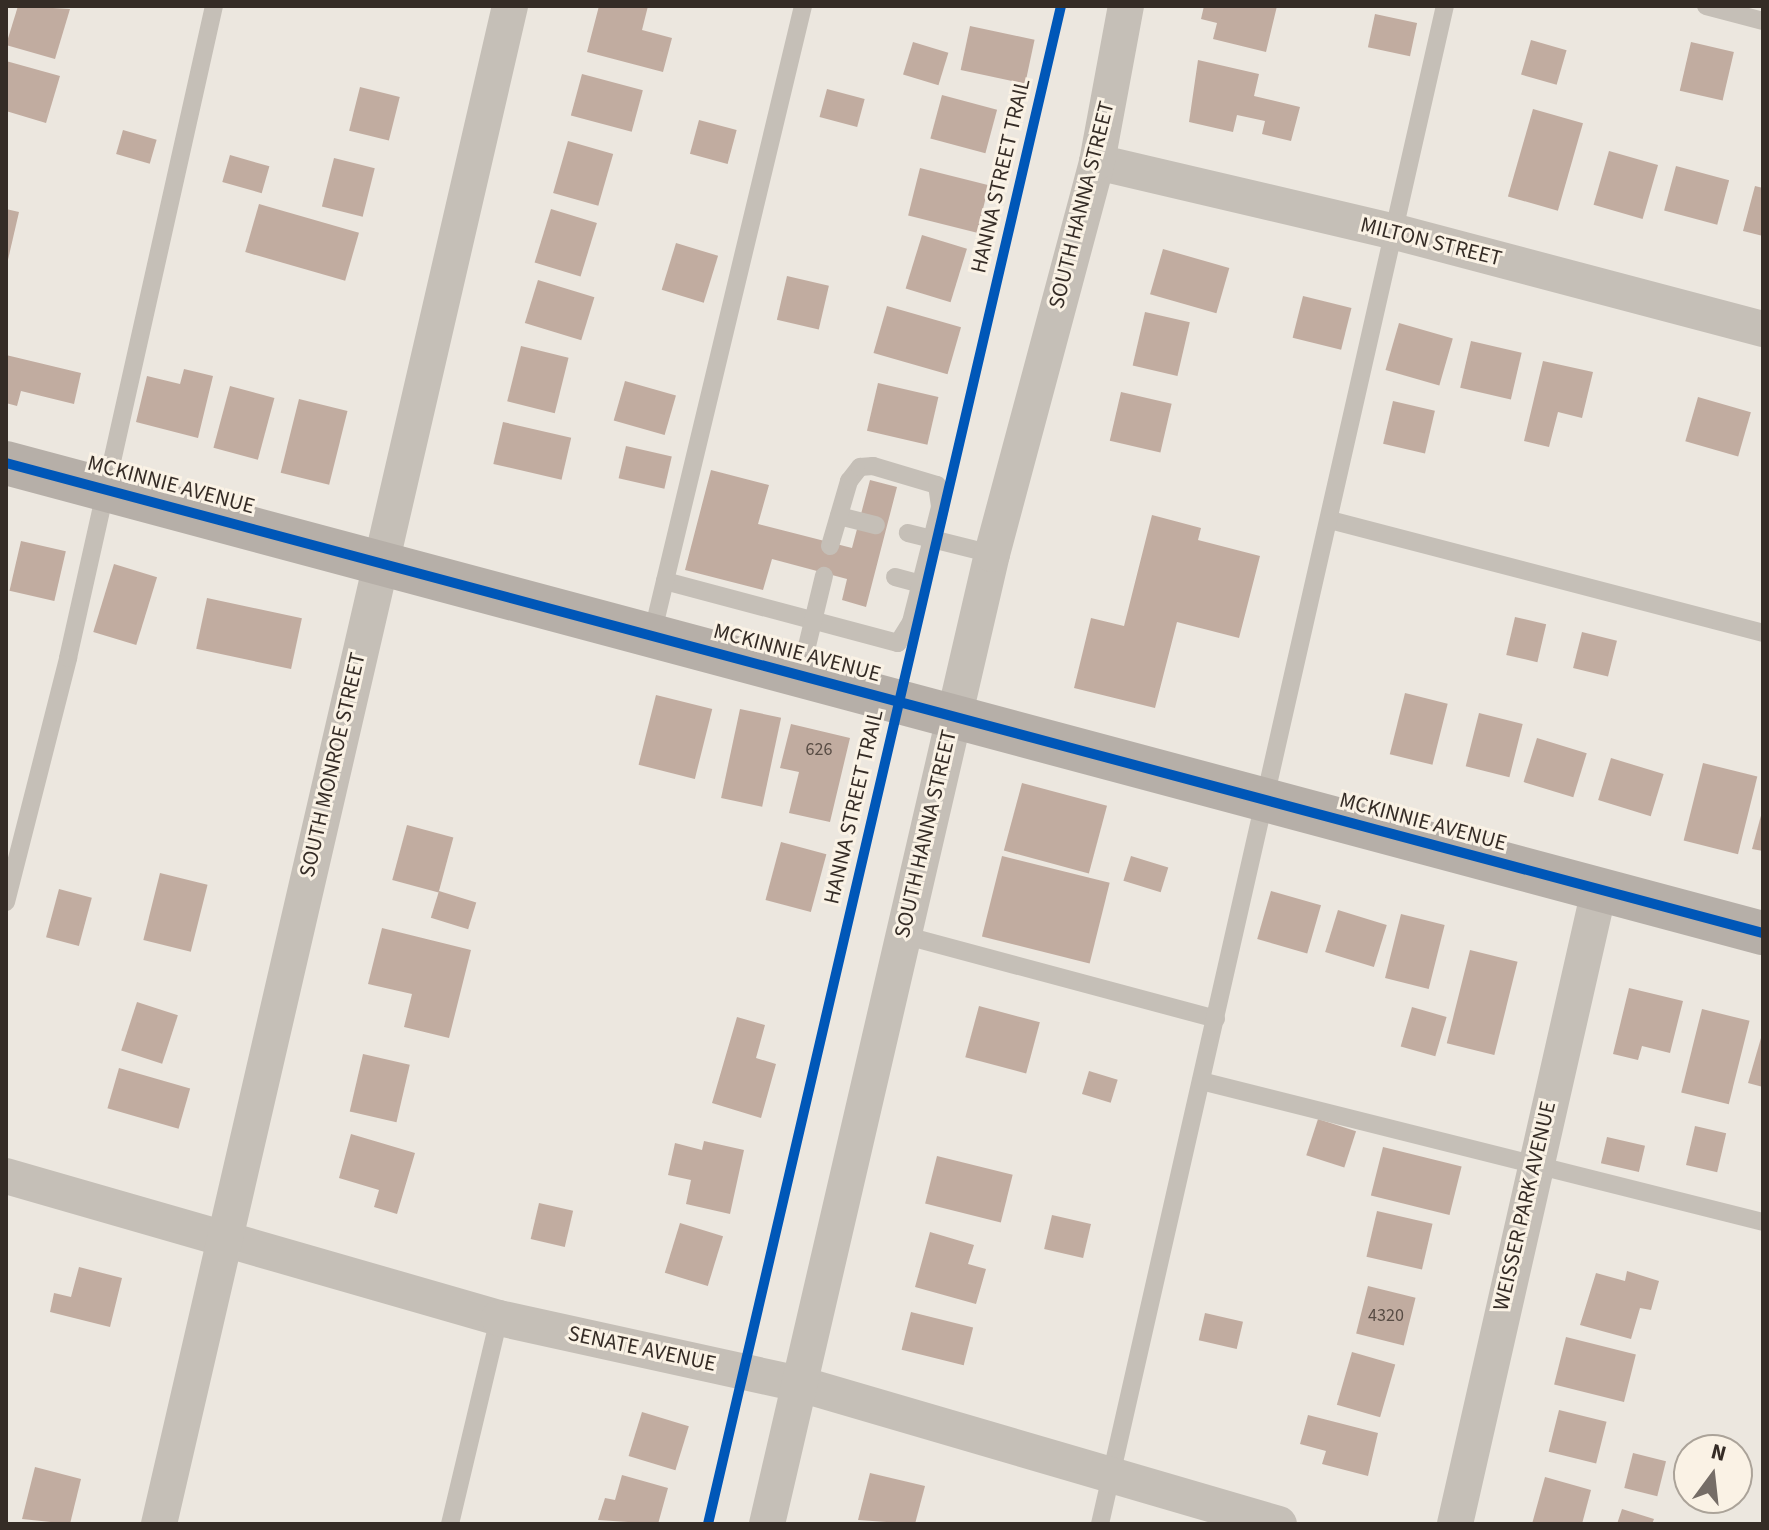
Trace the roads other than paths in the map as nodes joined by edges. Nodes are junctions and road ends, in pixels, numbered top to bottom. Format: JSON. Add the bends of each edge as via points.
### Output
{"nodes":[{"id":1,"x":214,"y":6,"type":"edge"},
{"id":2,"x":510,"y":6,"type":"edge"},
{"id":3,"x":803,"y":6,"type":"edge"},
{"id":4,"x":1126,"y":6,"type":"edge"},
{"id":5,"x":1445,"y":6,"type":"edge"},
{"id":6,"x":1706,"y":6,"type":"edge"},
{"id":7,"x":1763,"y":21,"type":"edge"},
{"id":8,"x":1097,"y":162,"type":"junction"},
{"id":9,"x":1392,"y":231,"type":"junction"},
{"id":10,"x":1763,"y":329,"type":"edge"},
{"id":11,"x":6,"y":463,"type":"edge"},
{"id":12,"x":106,"y":488,"type":"junction"},
{"id":13,"x":839,"y":516,"type":"junction"},
{"id":14,"x":1330,"y":520,"type":"junction"},
{"id":15,"x":876,"y":525,"type":"dead end"},
{"id":16,"x":908,"y":533,"type":"dead end"},
{"id":17,"x":932,"y":539,"type":"junction"},
{"id":18,"x":830,"y":546,"type":"dead end"},
{"id":19,"x":992,"y":554,"type":"junction"},
{"id":20,"x":379,"y":560,"type":"junction"},
{"id":21,"x":824,"y":576,"type":"dead end"},
{"id":22,"x":895,"y":577,"type":"dead end"},
{"id":23,"x":665,"y":581,"type":"junction"},
{"id":24,"x":921,"y":584,"type":"junction"},
{"id":25,"x":812,"y":622,"type":"junction"},
{"id":26,"x":1763,"y":633,"type":"edge"},
{"id":27,"x":652,"y":635,"type":"junction"},
{"id":28,"x":800,"y":675,"type":"junction"},
{"id":29,"x":954,"y":716,"type":"junction"},
{"id":30,"x":1262,"y":799,"type":"junction"},
{"id":31,"x":1599,"y":890,"type":"junction"},
{"id":32,"x":6,"y":902,"type":"edge"},
{"id":33,"x":1763,"y":933,"type":"edge"},
{"id":34,"x":903,"y":935,"type":"junction"},
{"id":35,"x":1216,"y":1019,"type":"junction"},
{"id":36,"x":1201,"y":1081,"type":"junction"},
{"id":37,"x":1534,"y":1164,"type":"junction"},
{"id":38,"x":6,"y":1176,"type":"edge"},
{"id":39,"x":1763,"y":1222,"type":"edge"},
{"id":40,"x":228,"y":1237,"type":"junction"},
{"id":41,"x":499,"y":1318,"type":"junction"},
{"id":42,"x":800,"y":1384,"type":"junction"},
{"id":43,"x":1111,"y":1477,"type":"junction"},
{"id":44,"x":159,"y":1524,"type":"edge"},
{"id":45,"x":450,"y":1524,"type":"edge"},
{"id":46,"x":767,"y":1524,"type":"edge"},
{"id":47,"x":1100,"y":1524,"type":"edge"},
{"id":48,"x":1279,"y":1524,"type":"edge"},
{"id":49,"x":1455,"y":1524,"type":"edge"}],
"edges":[{"from":1,"to":12,"type":"lane"},
{"from":2,"to":20,"type":"street","name":"SOUTH MONROE STREET"},
{"from":3,"to":23,"type":"lane"},
{"from":4,"to":8,"type":"street","name":"SOUTH HANNA STREET"},
{"from":5,"to":9,"type":"lane"},
{"from":6,"to":7,"type":"lane"},
{"from":8,"to":9,"type":"street","name":"MILTON STREET"},
{"from":8,"to":19,"type":"street","name":"SOUTH HANNA STREET"},
{"from":9,"to":10,"type":"street","name":"MILTON STREET"},
{"from":9,"to":14,"type":"lane"},
{"from":11,"to":12,"type":"street","name":"MCKINNIE AVENUE"},
{"from":12,"to":20,"type":"street","name":"MCKINNIE AVENUE"},
{"from":12,"to":32,"type":"lane"},
{"from":13,"to":15,"type":"lane"},
{"from":13,"to":17,"type":"lane","via":[[849,481],[860,467],[928,479],[941,495]]},
{"from":13,"to":18,"type":"lane"},
{"from":14,"to":26,"type":"lane"},
{"from":14,"to":30,"type":"lane"},
{"from":16,"to":17,"type":"lane"},
{"from":17,"to":19,"type":"lane"},
{"from":17,"to":24,"type":"lane"},
{"from":19,"to":29,"type":"street","name":"SOUTH HANNA STREET"},
{"from":20,"to":27,"type":"street","name":"MCKINNIE AVENUE"},
{"from":20,"to":40,"type":"street","name":"SOUTH MONROE STREET"},
{"from":21,"to":25,"type":"lane"},
{"from":22,"to":24,"type":"lane"},
{"from":23,"to":25,"type":"lane"},
{"from":23,"to":27,"type":"lane"},
{"from":24,"to":25,"type":"lane","via":[[905,637],[898,643]]},
{"from":25,"to":28,"type":"lane"},
{"from":27,"to":28,"type":"street","name":"MCKINNIE AVENUE"},
{"from":28,"to":29,"type":"street","name":"MCKINNIE AVENUE"},
{"from":29,"to":30,"type":"street","name":"MCKINNIE AVENUE"},
{"from":29,"to":34,"type":"street","name":"SOUTH HANNA STREET"},
{"from":30,"to":31,"type":"street","name":"MCKINNIE AVENUE"},
{"from":30,"to":35,"type":"lane"},
{"from":31,"to":33,"type":"street","name":"MCKINNIE AVENUE"},
{"from":31,"to":37,"type":"street","name":"WEISSER PARK AVENUE"},
{"from":34,"to":35,"type":"lane"},
{"from":34,"to":42,"type":"street","name":"SOUTH HANNA STREET"},
{"from":35,"to":36,"type":"lane"},
{"from":36,"to":37,"type":"lane"},
{"from":36,"to":43,"type":"lane","via":[[1170,1199]]},
{"from":37,"to":39,"type":"lane"},
{"from":37,"to":49,"type":"street","name":"WEISSER PARK AVENUE"},
{"from":38,"to":40,"type":"street","name":"SENATE AVENUE"},
{"from":40,"to":41,"type":"street","name":"SENATE AVENUE"},
{"from":40,"to":44,"type":"street","name":"SOUTH MONROE STREET"},
{"from":41,"to":42,"type":"street","name":"SENATE AVENUE"},
{"from":41,"to":45,"type":"lane"},
{"from":42,"to":43,"type":"street","name":"SENATE AVENUE"},
{"from":42,"to":46,"type":"street","name":"SOUTH HANNA STREET"},
{"from":43,"to":47,"type":"lane"},
{"from":43,"to":48,"type":"street","name":"SENATE AVENUE"}]}
